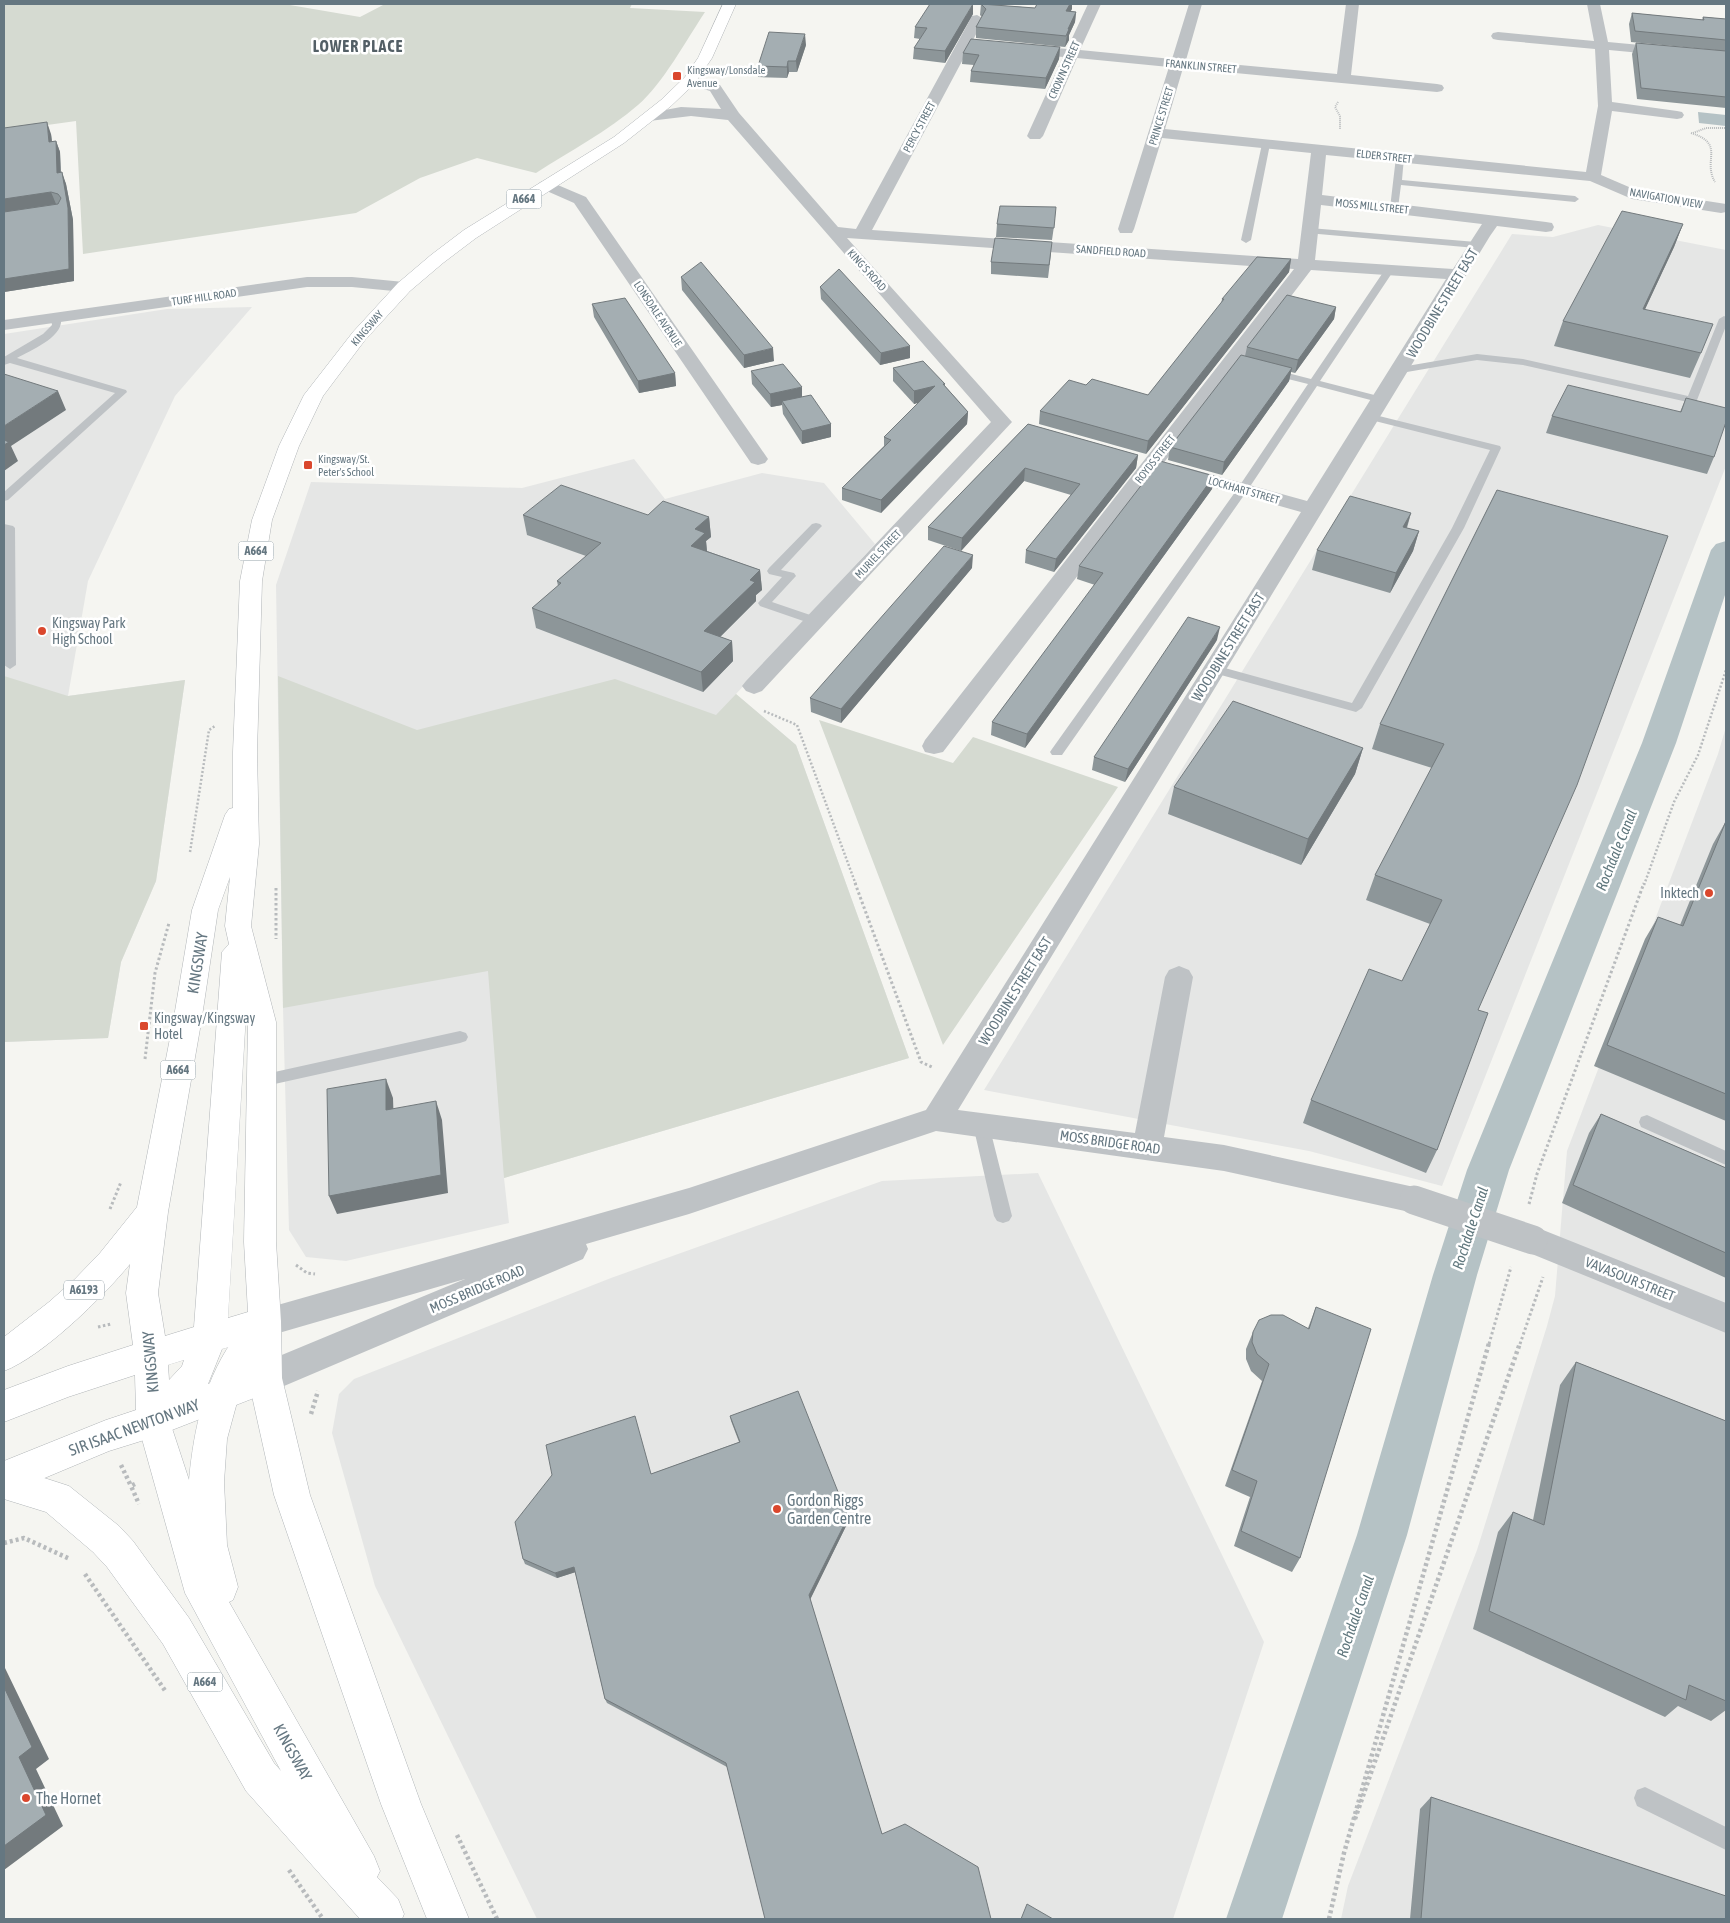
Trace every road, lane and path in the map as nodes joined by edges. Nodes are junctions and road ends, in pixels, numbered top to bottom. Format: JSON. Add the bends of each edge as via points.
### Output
{"nodes":[{"id":1,"x":729,"y":4,"type":"edge"},
{"id":2,"x":1094,"y":4,"type":"edge"},
{"id":3,"x":1196,"y":4,"type":"edge"},
{"id":4,"x":1353,"y":4,"type":"edge"},
{"id":5,"x":1594,"y":4,"type":"edge"},
{"id":6,"x":977,"y":19,"type":"dead end"},
{"id":7,"x":1498,"y":36,"type":"dead end"},
{"id":8,"x":964,"y":43,"type":"junction"},
{"id":9,"x":1602,"y":46,"type":"junction"},
{"id":10,"x":1072,"y":54,"type":"junction"},
{"id":11,"x":1726,"y":57,"type":"edge"},
{"id":12,"x":1177,"y":64,"type":"junction"},
{"id":13,"x":690,"y":80,"type":"junction"},
{"id":14,"x":1343,"y":80,"type":"junction"},
{"id":15,"x":1437,"y":88,"type":"dead end"},
{"id":16,"x":1605,"y":106,"type":"junction"},
{"id":17,"x":1677,"y":115,"type":"dead end"},
{"id":18,"x":733,"y":116,"type":"junction"},
{"id":19,"x":649,"y":117,"type":"junction"},
{"id":20,"x":1726,"y":128,"type":"edge"},
{"id":21,"x":1156,"y":133,"type":"junction"},
{"id":22,"x":1686,"y":133,"type":"dead end"},
{"id":23,"x":1693,"y":133,"type":"junction"},
{"id":24,"x":1035,"y":136,"type":"dead end"},
{"id":25,"x":1266,"y":144,"type":"junction"},
{"id":26,"x":1327,"y":150,"type":"junction"},
{"id":27,"x":1400,"y":157,"type":"junction"},
{"id":28,"x":1593,"y":176,"type":"junction"},
{"id":29,"x":1397,"y":182,"type":"junction"},
{"id":30,"x":1718,"y":184,"type":"dead end"},
{"id":31,"x":546,"y":185,"type":"junction"},
{"id":32,"x":1611,"y":185,"type":"joint"},
{"id":33,"x":1314,"y":199,"type":"junction"},
{"id":34,"x":1575,"y":199,"type":"dead end"},
{"id":35,"x":1394,"y":208,"type":"junction"},
{"id":36,"x":1721,"y":208,"type":"dead end"},
{"id":37,"x":1493,"y":220,"type":"junction"},
{"id":38,"x":1546,"y":227,"type":"dead end"},
{"id":39,"x":1126,"y":229,"type":"dead end"},
{"id":40,"x":1310,"y":231,"type":"junction"},
{"id":41,"x":833,"y":232,"type":"junction"},
{"id":42,"x":861,"y":234,"type":"junction"},
{"id":43,"x":1246,"y":240,"type":"dead end"},
{"id":44,"x":1476,"y":245,"type":"junction"},
{"id":45,"x":1306,"y":265,"type":"junction"},
{"id":46,"x":1389,"y":270,"type":"junction"},
{"id":47,"x":1458,"y":275,"type":"junction"},
{"id":48,"x":404,"y":287,"type":"junction"},
{"id":49,"x":56,"y":318,"type":"junction"},
{"id":50,"x":1724,"y":319,"type":"dead end"},
{"id":51,"x":4,"y":325,"type":"edge"},
{"id":52,"x":6,"y":361,"type":"edge"},
{"id":53,"x":1258,"y":368,"type":"edge"},
{"id":54,"x":1401,"y":370,"type":"junction"},
{"id":55,"x":1314,"y":382,"type":"junction"},
{"id":56,"x":1376,"y":408,"type":"junction"},
{"id":57,"x":1011,"y":425,"type":"joint"},
{"id":58,"x":758,"y":459,"type":"dead end"},
{"id":59,"x":1142,"y":461,"type":"junction"},
{"id":60,"x":1243,"y":489,"type":"junction"},
{"id":61,"x":4,"y":498,"type":"edge"},
{"id":62,"x":1313,"y":509,"type":"junction"},
{"id":63,"x":816,"y":526,"type":"dead end"},
{"id":64,"x":4,"y":527,"type":"edge"},
{"id":65,"x":815,"y":621,"type":"junction"},
{"id":66,"x":10,"y":665,"type":"dead end"},
{"id":67,"x":1214,"y":669,"type":"junction"},
{"id":68,"x":1726,"y":670,"type":"edge"},
{"id":69,"x":754,"y":686,"type":"joint"},
{"id":70,"x":247,"y":706,"type":"junction"},
{"id":71,"x":934,"y":746,"type":"dead end"},
{"id":72,"x":1057,"y":752,"type":"dead end"},
{"id":73,"x":246,"y":793,"type":"junction"},
{"id":74,"x":190,"y":858,"type":"dead end"},
{"id":75,"x":276,"y":884,"type":"dead end"},
{"id":76,"x":170,"y":919,"type":"dead end"},
{"id":77,"x":238,"y":926,"type":"junction"},
{"id":78,"x":276,"y":942,"type":"dead end"},
{"id":79,"x":1179,"y":978,"type":"dead end"},
{"id":80,"x":460,"y":1037,"type":"dead end"},
{"id":81,"x":145,"y":1062,"type":"dead end"},
{"id":82,"x":261,"y":1081,"type":"junction"},
{"id":83,"x":959,"y":1082,"type":"junction"},
{"id":84,"x":936,"y":1119,"type":"junction"},
{"id":85,"x":1647,"y":1122,"type":"dead end"},
{"id":86,"x":982,"y":1125,"type":"junction"},
{"id":87,"x":1147,"y":1147,"type":"junction"},
{"id":88,"x":1726,"y":1158,"type":"edge"},
{"id":89,"x":123,"y":1178,"type":"dead end"},
{"id":90,"x":689,"y":1200,"type":"junction"},
{"id":91,"x":109,"y":1211,"type":"dead end"},
{"id":92,"x":152,"y":1212,"type":"junction"},
{"id":93,"x":1004,"y":1216,"type":"dead end"},
{"id":94,"x":1531,"y":1240,"type":"junction"},
{"id":95,"x":1726,"y":1318,"type":"edge"},
{"id":96,"x":265,"y":1322,"type":"junction"},
{"id":97,"x":210,"y":1338,"type":"junction"},
{"id":98,"x":151,"y":1353,"type":"junction"},
{"id":99,"x":4,"y":1356,"type":"edge"},
{"id":100,"x":266,"y":1378,"type":"junction"},
{"id":101,"x":319,"y":1389,"type":"dead end"},
{"id":102,"x":222,"y":1395,"type":"junction"},
{"id":103,"x":4,"y":1406,"type":"edge"},
{"id":104,"x":154,"y":1421,"type":"junction"},
{"id":105,"x":308,"y":1422,"type":"dead end"},
{"id":106,"x":4,"y":1478,"type":"edge"},
{"id":107,"x":4,"y":1482,"type":"edge"},
{"id":108,"x":4,"y":1543,"type":"edge"},
{"id":109,"x":77,"y":1563,"type":"dead end"},
{"id":110,"x":237,"y":1652,"type":"junction"},
{"id":111,"x":1645,"y":1798,"type":"dead end"},
{"id":112,"x":1726,"y":1839,"type":"edge"},
{"id":113,"x":1344,"y":1852,"type":"junction"},
{"id":114,"x":385,"y":1916,"type":"edge"},
{"id":115,"x":448,"y":1919,"type":"edge"},
{"id":116,"x":1329,"y":1919,"type":"edge"}],
"edges":[{"from":1,"to":13,"type":"main road","name":"KINGSWAY","number":"A664","via":[[705,58]]},
{"from":2,"to":10,"type":"street","name":"CROWN STREET"},
{"from":3,"to":12,"type":"street","name":"PRINCE STREET"},
{"from":4,"to":14,"type":"street"},
{"from":5,"to":9,"type":"street"},
{"from":6,"to":8,"type":"street","name":"PERCY STREET"},
{"from":7,"to":9,"type":"street"},
{"from":8,"to":10,"type":"street","name":"FRANKLIN STREET"},
{"from":8,"to":42,"type":"street","name":"PERCY STREET"},
{"from":9,"to":11,"type":"street"},
{"from":9,"to":16,"type":"street"},
{"from":10,"to":12,"type":"street","name":"FRANKLIN STREET"},
{"from":10,"to":24,"type":"street","name":"CROWN STREET"},
{"from":12,"to":14,"type":"street","name":"FRANKLIN STREET"},
{"from":12,"to":21,"type":"street","name":"PRINCE STREET"},
{"from":13,"to":18,"type":"street","name":"KING'S ROAD","via":[[715,88]]},
{"from":13,"to":19,"type":"main road","name":"KINGSWAY","number":"A664"},
{"from":14,"to":15,"type":"street","name":"FRANKLIN STREET"},
{"from":14,"to":26,"type":"path","via":[[1336,108],[1340,116],[1340,130]]},
{"from":16,"to":17,"type":"street"},
{"from":16,"to":28,"type":"street"},
{"from":18,"to":19,"type":"street","via":[[702,110],[674,111]]},
{"from":18,"to":41,"type":"street","name":"KING'S ROAD"},
{"from":19,"to":31,"type":"main road","name":"KINGSWAY","number":"A664","via":[[619,140]]},
{"from":20,"to":23,"type":"path","via":[[1706,128]]},
{"from":21,"to":25,"type":"street","name":"ELDER STREET"},
{"from":21,"to":39,"type":"street","name":"PRINCE STREET"},
{"from":22,"to":23,"type":"path"},
{"from":23,"to":30,"type":"path","via":[[1702,136],[1713,150],[1710,172]]},
{"from":25,"to":26,"type":"street","name":"ELDER STREET"},
{"from":25,"to":43,"type":"lane"},
{"from":26,"to":27,"type":"street","name":"ELDER STREET"},
{"from":26,"to":33,"type":"street"},
{"from":27,"to":28,"type":"street","name":"ELDER STREET"},
{"from":27,"to":29,"type":"lane"},
{"from":28,"to":32,"type":"street","name":"ELDER STREET"},
{"from":29,"to":34,"type":"lane"},
{"from":29,"to":35,"type":"lane"},
{"from":31,"to":48,"type":"main road","name":"KINGSWAY","number":"A664","via":[[470,234]]},
{"from":31,"to":58,"type":"street","name":"LONSDALE AVENUE","via":[[580,200]]},
{"from":32,"to":36,"type":"street","name":"NAVIGATION VIEW","via":[[1632,194]]},
{"from":33,"to":35,"type":"street","name":"MOSS MILL STREET"},
{"from":33,"to":40,"type":"street"},
{"from":35,"to":37,"type":"street","name":"MOSS MILL STREET"},
{"from":37,"to":38,"type":"street"},
{"from":37,"to":44,"type":"street","name":"WOODBINE STREET EAST"},
{"from":40,"to":44,"type":"lane"},
{"from":40,"to":45,"type":"street"},
{"from":41,"to":42,"type":"street","name":"SANDFIELD ROAD"},
{"from":41,"to":57,"type":"street","name":"KING'S ROAD"},
{"from":42,"to":45,"type":"street","name":"SANDFIELD ROAD"},
{"from":44,"to":47,"type":"street","name":"WOODBINE STREET EAST"},
{"from":45,"to":46,"type":"street","name":"SANDFIELD ROAD"},
{"from":45,"to":59,"type":"street","name":"ROYDS STREET","via":[[1235,362]]},
{"from":46,"to":47,"type":"street","name":"SANDFIELD ROAD"},
{"from":46,"to":55,"type":"lane"},
{"from":47,"to":54,"type":"street","name":"WOODBINE STREET EAST"},
{"from":48,"to":49,"type":"street","name":"TURF HILL ROAD","via":[[307,282]]},
{"from":48,"to":70,"type":"main road","name":"KINGSWAY","number":"A664","via":[[359,336],[314,395],[289,446],[262,520],[251,581]]},
{"from":49,"to":51,"type":"street","name":"TURF HILL ROAD"},
{"from":49,"to":52,"type":"lane","via":[[57,326],[47,336]]},
{"from":50,"to":54,"type":"lane","via":[[1692,400],[1523,362],[1477,356]]},
{"from":52,"to":61,"type":"lane","via":[[122,392]]},
{"from":53,"to":55,"type":"lane"},
{"from":54,"to":56,"type":"street","name":"WOODBINE STREET EAST"},
{"from":55,"to":56,"type":"lane"},
{"from":55,"to":60,"type":"lane"},
{"from":56,"to":62,"type":"street","name":"WOODBINE STREET EAST"},
{"from":56,"to":67,"type":"lane","via":[[1496,448],[1458,528],[1356,708]]},
{"from":57,"to":65,"type":"street","name":"MURIEL STREET"},
{"from":59,"to":60,"type":"street","name":"LOCKHART STREET"},
{"from":59,"to":71,"type":"street","name":"ROYDS STREET"},
{"from":60,"to":62,"type":"street","name":"LOCKHART STREET"},
{"from":60,"to":72,"type":"lane"},
{"from":62,"to":67,"type":"street","name":"WOODBINE STREET EAST"},
{"from":63,"to":65,"type":"lane","via":[[773,571],[790,576],[764,603]]},
{"from":64,"to":66,"type":"lane","via":[[9,528]]},
{"from":65,"to":69,"type":"street","name":"MURIEL STREET"},
{"from":67,"to":83,"type":"street","name":"WOODBINE STREET EAST"},
{"from":68,"to":94,"type":"path","via":[[1698,755],[1674,802],[1548,1146]]},
{"from":69,"to":83,"type":"path","via":[[741,700],[797,726],[922,1062]]},
{"from":70,"to":73,"type":"main road","name":"KINGSWAY","number":"A664"},
{"from":70,"to":74,"type":"path","via":[[209,730]]},
{"from":73,"to":77,"type":"main road","name":"KINGSWAY","number":"A664","via":[[246,844]]},
{"from":73,"to":92,"type":"main road","name":"KINGSWAY","number":"A664","via":[[206,910]]},
{"from":75,"to":78,"type":"path"},
{"from":76,"to":81,"type":"path","via":[[160,944],[154,975]]},
{"from":77,"to":82,"type":"main road","name":"KINGSWAY","number":"A664","via":[[262,1022]]},
{"from":77,"to":97,"type":"main road","number":"A664"},
{"from":79,"to":87,"type":"street"},
{"from":80,"to":82,"type":"lane"},
{"from":82,"to":96,"type":"main road","name":"KINGSWAY","number":"A664","via":[[260,1242]]},
{"from":83,"to":84,"type":"street","name":"WOODBINE STREET EAST"},
{"from":84,"to":86,"type":"street","name":"MOSS BRIDGE ROAD"},
{"from":84,"to":90,"type":"street","name":"MOSS BRIDGE ROAD"},
{"from":85,"to":88,"type":"lane"},
{"from":86,"to":87,"type":"street","name":"MOSS BRIDGE ROAD"},
{"from":86,"to":93,"type":"lane"},
{"from":87,"to":94,"type":"street","name":"MOSS BRIDGE ROAD","bridge":true,"via":[[1224,1158],[1414,1200]]},
{"from":89,"to":91,"type":"path"},
{"from":90,"to":96,"type":"street","name":"MOSS BRIDGE ROAD"},
{"from":90,"to":100,"type":"street","name":"MOSS BRIDGE ROAD"},
{"from":92,"to":98,"type":"main road","name":"KINGSWAY","number":"A664","via":[[142,1293]]},
{"from":92,"to":99,"type":"main road","number":"A6193","via":[[110,1264],[69,1305]]},
{"from":94,"to":95,"type":"street","name":"VAVASOUR STREET"},
{"from":94,"to":113,"type":"path"},
{"from":94,"to":113,"type":"path"},
{"from":96,"to":97,"type":"main road"},
{"from":96,"to":100,"type":"main road","name":"KINGSWAY","number":"A664"},
{"from":96,"to":102,"type":"main road","number":"A664","via":[[235,1363]]},
{"from":97,"to":98,"type":"main road"},
{"from":97,"to":104,"type":"main road","number":"A664","via":[[195,1376]]},
{"from":98,"to":103,"type":"main road"},
{"from":98,"to":104,"type":"main road","name":"KINGSWAY","number":"A664"},
{"from":100,"to":102,"type":"main road","name":"SIR ISAAC NEWTON WAY"},
{"from":100,"to":115,"type":"main road","name":"KINGSWAY","number":"A664","via":[[292,1495],[401,1804]]},
{"from":101,"to":105,"type":"path"},
{"from":102,"to":104,"type":"main road","name":"SIR ISAAC NEWTON WAY"},
{"from":102,"to":110,"type":"main road","number":"A664","via":[[210,1439],[206,1482],[209,1545]]},
{"from":104,"to":106,"type":"main road","name":"SIR ISAAC NEWTON WAY","via":[[106,1436]]},
{"from":104,"to":110,"type":"main road","name":"KINGSWAY","number":"A664","via":[[203,1593]]},
{"from":107,"to":114,"type":"main road","number":"A664","via":[[56,1498],[120,1554],[176,1631],[260,1777]]},
{"from":108,"to":109,"type":"path","via":[[24,1538]]},
{"from":110,"to":114,"type":"main road","name":"KINGSWAY","number":"A664"},
{"from":111,"to":112,"type":"lane"},
{"from":113,"to":116,"type":"path"}]}
